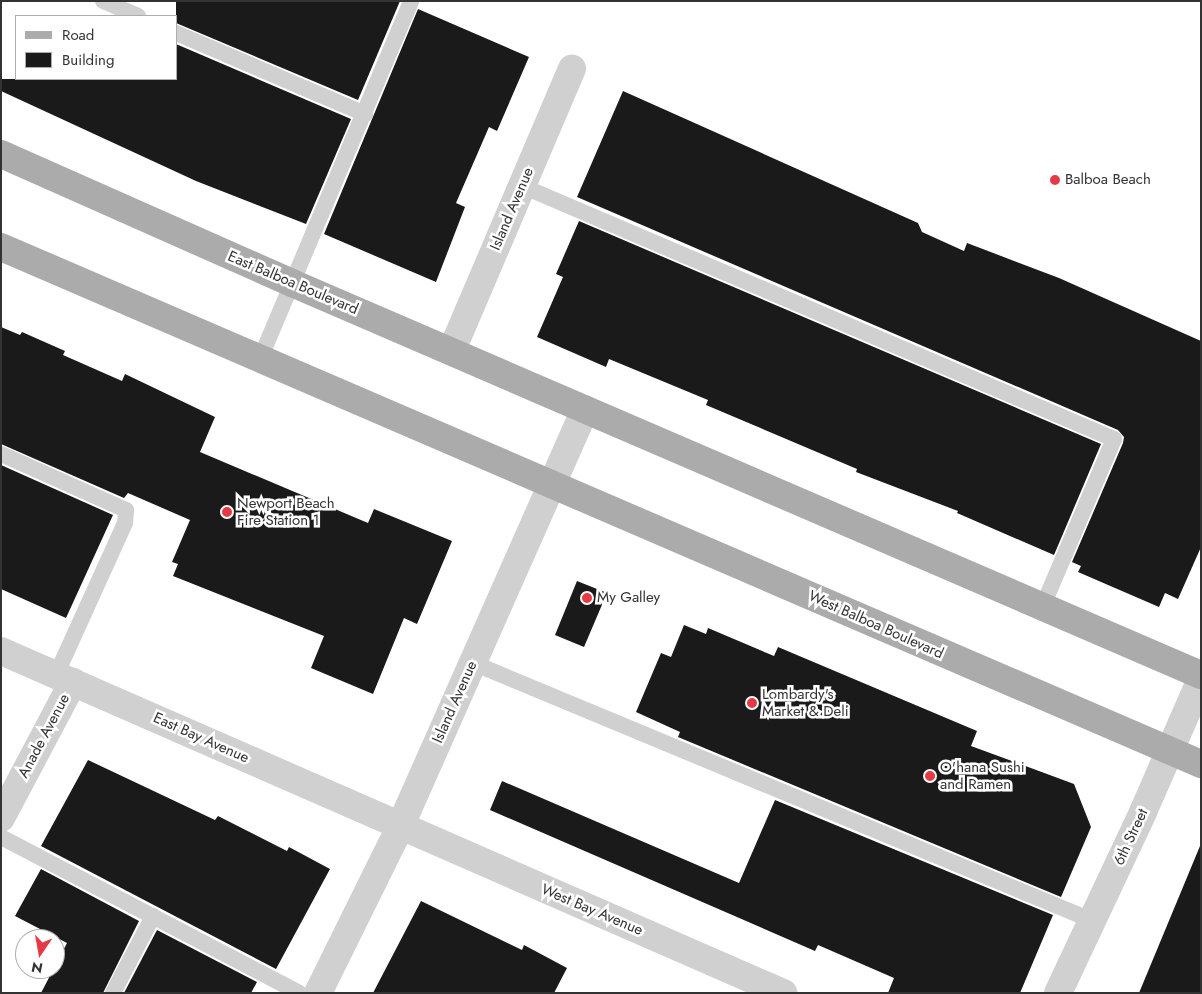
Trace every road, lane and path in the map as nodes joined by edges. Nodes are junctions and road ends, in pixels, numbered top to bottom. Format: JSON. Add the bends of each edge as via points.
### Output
{"nodes":[{"id":1,"x":103,"y":1,"type":"edge"},
{"id":2,"x":411,"y":1,"type":"edge"},
{"id":3,"x":136,"y":15,"type":"edge"},
{"id":4,"x":178,"y":34,"type":"edge"},
{"id":5,"x":572,"y":68,"type":"dead end"},
{"id":6,"x":365,"y":114,"type":"junction"},
{"id":7,"x":1,"y":154,"type":"edge"},
{"id":8,"x":522,"y":186,"type":"junction"},
{"id":9,"x":1,"y":247,"type":"edge"},
{"id":10,"x":292,"y":284,"type":"junction"},
{"id":11,"x":452,"y":350,"type":"junction"},
{"id":12,"x":260,"y":359,"type":"junction"},
{"id":13,"x":585,"y":409,"type":"junction"},
{"id":14,"x":1,"y":454,"type":"edge"},
{"id":15,"x":552,"y":486,"type":"junction"},
{"id":16,"x":1042,"y":608,"type":"junction"},
{"id":17,"x":1,"y":651,"type":"edge"},
{"id":18,"x":473,"y":663,"type":"junction"},
{"id":19,"x":1201,"y":675,"type":"edge"},
{"id":20,"x":64,"y":678,"type":"junction"},
{"id":21,"x":1201,"y":679,"type":"edge"},
{"id":22,"x":1168,"y":750,"type":"junction"},
{"id":23,"x":1201,"y":764,"type":"edge"},
{"id":24,"x":1,"y":818,"type":"edge"},
{"id":25,"x":400,"y":826,"type":"junction"},
{"id":26,"x":1,"y":837,"type":"edge"},
{"id":27,"x":153,"y":916,"type":"junction"},
{"id":28,"x":1091,"y":920,"type":"junction"},
{"id":29,"x":112,"y":993,"type":"edge"},
{"id":30,"x":299,"y":993,"type":"edge"},
{"id":31,"x":318,"y":993,"type":"edge"},
{"id":32,"x":783,"y":993,"type":"edge"},
{"id":33,"x":1058,"y":993,"type":"edge"}],
"edges":[{"from":1,"to":3,"type":"lane"},
{"from":2,"to":6,"type":"lane"},
{"from":4,"to":6,"type":"lane"},
{"from":5,"to":8,"type":"street","name":"Island Avenue"},
{"from":6,"to":10,"type":"lane"},
{"from":7,"to":10,"type":"main road","name":"East Balboa Boulevard"},
{"from":8,"to":11,"type":"street","name":"Island Avenue"},
{"from":8,"to":16,"type":"lane","via":[[1114,439]]},
{"from":9,"to":12,"type":"main road"},
{"from":10,"to":11,"type":"main road","name":"East Balboa Boulevard"},
{"from":10,"to":12,"type":"lane"},
{"from":11,"to":13,"type":"main road","name":"East Balboa Boulevard"},
{"from":12,"to":15,"type":"main road"},
{"from":13,"to":15,"type":"street","name":"Island Avenue"},
{"from":13,"to":16,"type":"main road"},
{"from":14,"to":20,"type":"lane","via":[[126,510],[125,522]]},
{"from":15,"to":18,"type":"street","name":"Island Avenue"},
{"from":15,"to":22,"type":"main road","name":"West Balboa Boulevard"},
{"from":16,"to":19,"type":"main road"},
{"from":17,"to":20,"type":"street","name":"East Bay Avenue"},
{"from":18,"to":25,"type":"street","name":"Island Avenue"},
{"from":18,"to":28,"type":"lane"},
{"from":20,"to":24,"type":"street","name":"Anade Avenue"},
{"from":20,"to":25,"type":"street","name":"East Bay Avenue"},
{"from":21,"to":22,"type":"street","name":"6th Street"},
{"from":22,"to":23,"type":"main road","name":"West Balboa Boulevard"},
{"from":22,"to":28,"type":"street","name":"6th Street","via":[[1143,812]]},
{"from":25,"to":31,"type":"street","name":"Island Avenue"},
{"from":25,"to":32,"type":"street","name":"West Bay Avenue"},
{"from":26,"to":27,"type":"lane"},
{"from":27,"to":29,"type":"lane"},
{"from":27,"to":30,"type":"lane"},
{"from":28,"to":33,"type":"street","name":"6th Street"}]}
